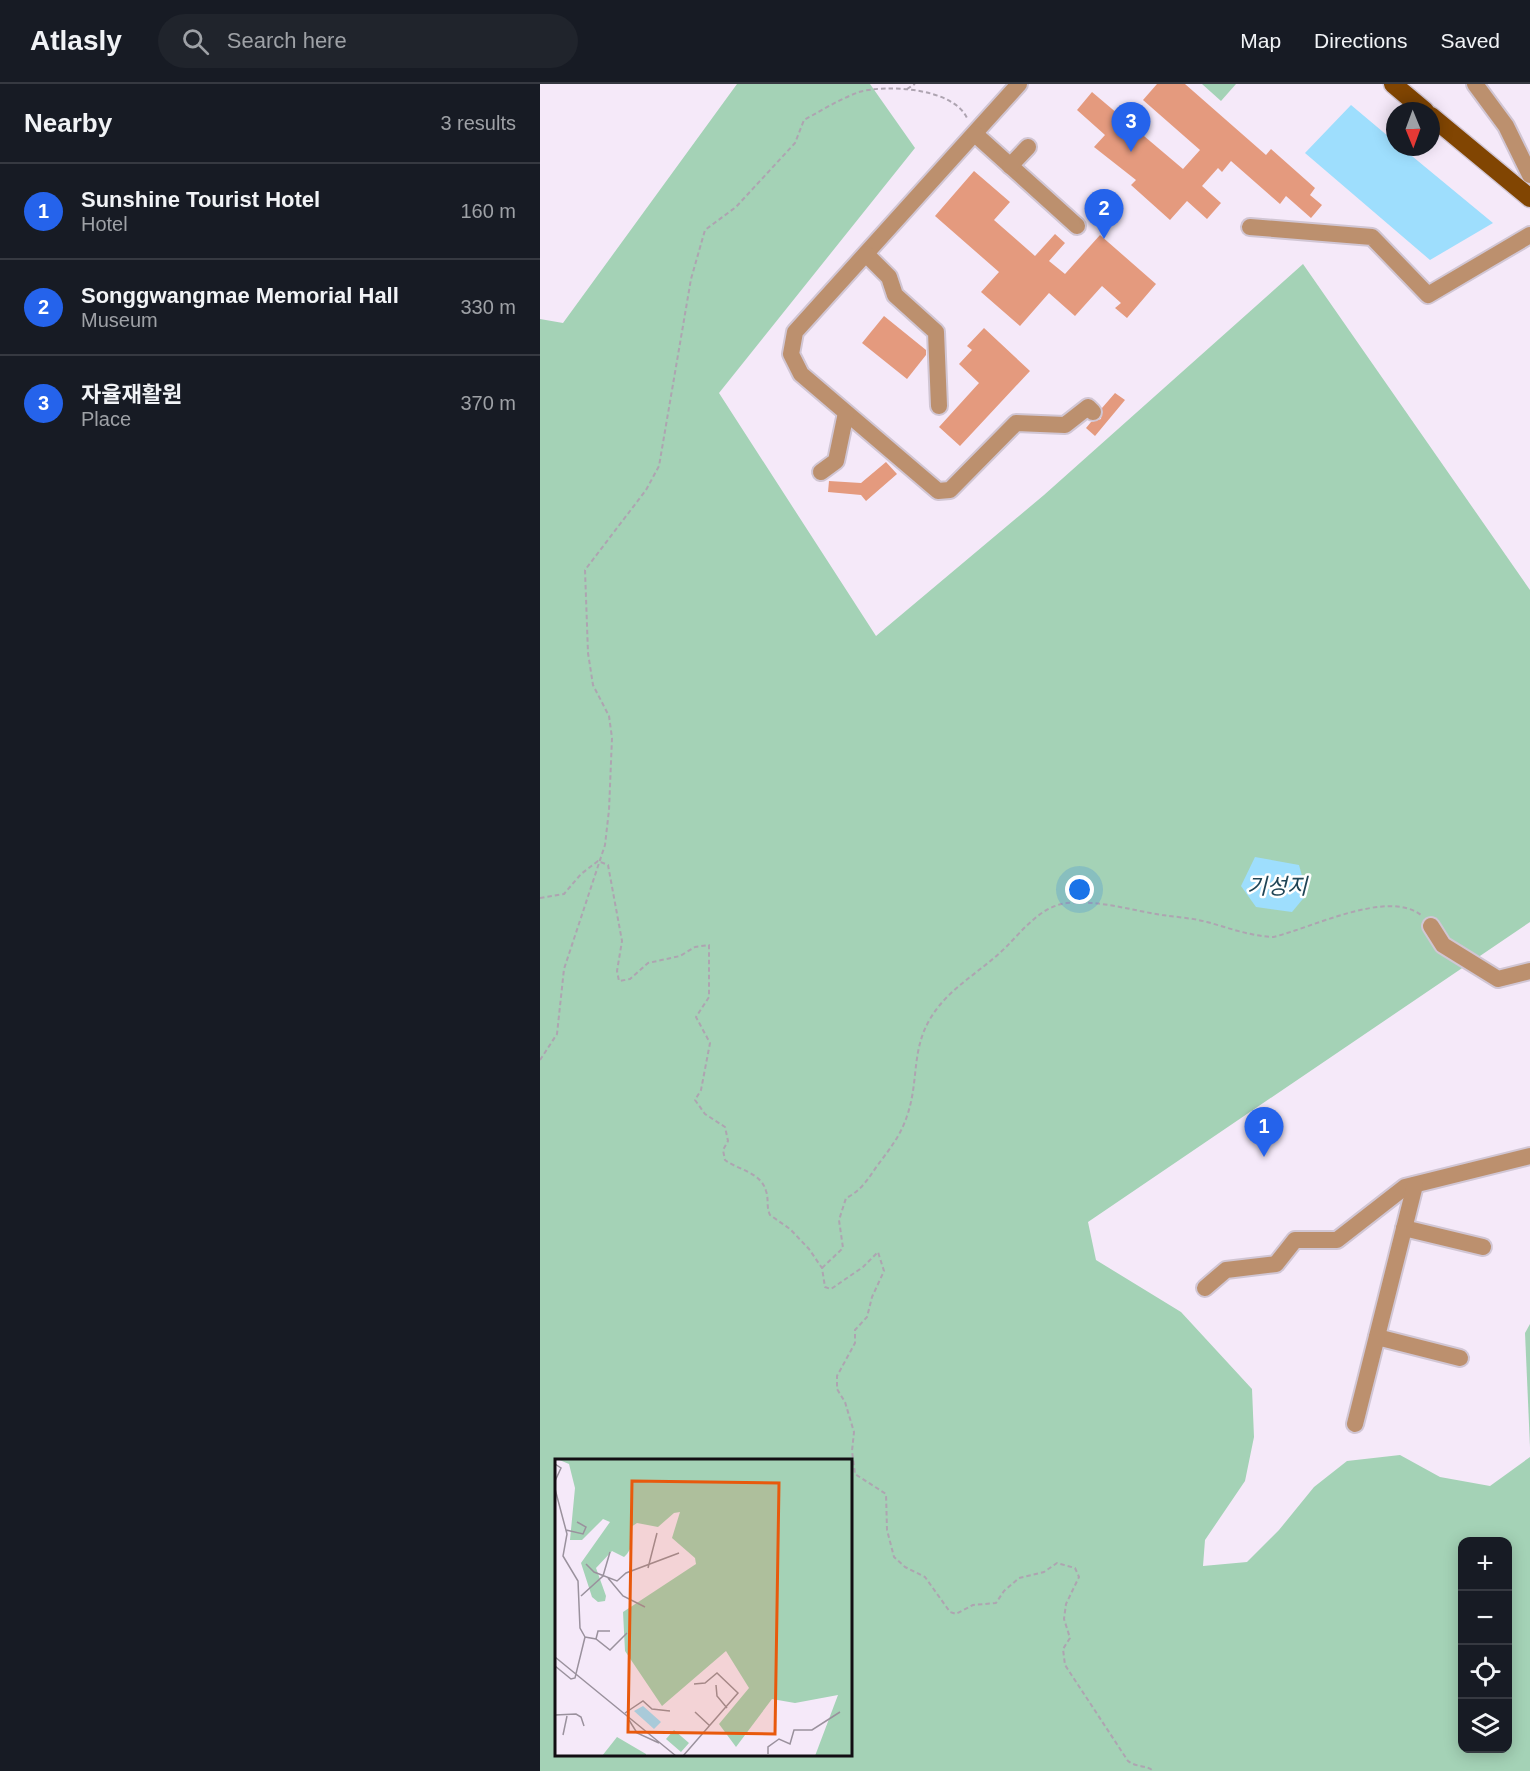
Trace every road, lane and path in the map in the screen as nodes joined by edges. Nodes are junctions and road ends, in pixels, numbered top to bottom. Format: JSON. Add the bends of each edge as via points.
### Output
{"nodes":[{"id":1,"x":915,"y":84,"type":"edge"},
{"id":2,"x":1019,"y":84,"type":"edge"},
{"id":3,"x":1393,"y":84,"type":"edge"},
{"id":4,"x":1475,"y":84,"type":"edge"},
{"id":5,"x":907,"y":89,"type":"junction"},
{"id":6,"x":1414,"y":102,"type":"edge"},
{"id":7,"x":1440,"y":123,"type":"edge"},
{"id":8,"x":975,"y":134,"type":"junction"},
{"id":9,"x":1028,"y":147,"type":"dead end"},
{"id":10,"x":1010,"y":166,"type":"junction"},
{"id":11,"x":1530,"y":175,"type":"edge"},
{"id":12,"x":1530,"y":198,"type":"edge"},
{"id":13,"x":1077,"y":226,"type":"dead end"},
{"id":14,"x":1250,"y":227,"type":"dead end"},
{"id":15,"x":1530,"y":235,"type":"edge"},
{"id":16,"x":866,"y":254,"type":"junction"},
{"id":17,"x":939,"y":406,"type":"dead end"},
{"id":18,"x":1093,"y":412,"type":"dead end"},
{"id":19,"x":846,"y":413,"type":"junction"},
{"id":20,"x":821,"y":472,"type":"dead end"},
{"id":21,"x":600,"y":861,"type":"junction"},
{"id":22,"x":540,"y":898,"type":"edge"},
{"id":23,"x":1431,"y":926,"type":"joint"},
{"id":24,"x":1530,"y":971,"type":"edge"},
{"id":25,"x":540,"y":1060,"type":"edge"},
{"id":26,"x":1530,"y":1156,"type":"edge"},
{"id":27,"x":1415,"y":1185,"type":"junction"},
{"id":28,"x":1404,"y":1228,"type":"junction"},
{"id":29,"x":1483,"y":1246,"type":"dead end"},
{"id":30,"x":822,"y":1268,"type":"junction"},
{"id":31,"x":1205,"y":1287,"type":"dead end"},
{"id":32,"x":1377,"y":1337,"type":"junction"},
{"id":33,"x":1460,"y":1358,"type":"dead end"},
{"id":34,"x":1355,"y":1424,"type":"dead end"},
{"id":35,"x":1153,"y":1771,"type":"edge"}],
"edges":[{"from":1,"to":5,"type":"path"},
{"from":2,"to":8,"type":"street"},
{"from":3,"to":6,"type":"main road"},
{"from":4,"to":11,"type":"street","via":[[1506,126]]},
{"from":5,"to":8,"type":"path","via":[[954,102],[965,113]]},
{"from":5,"to":21,"type":"path","via":[[862,91],[804,120],[795,143],[735,207],[705,230],[691,279],[659,466],[646,490],[585,570],[593,685],[609,716],[612,738],[609,810]]},
{"from":7,"to":12,"type":"main road"},
{"from":8,"to":10,"type":"street"},
{"from":8,"to":16,"type":"street"},
{"from":9,"to":10,"type":"street"},
{"from":10,"to":13,"type":"street"},
{"from":14,"to":15,"type":"street","via":[[1372,237],[1428,295]]},
{"from":16,"to":17,"type":"street","via":[[889,277],[896,295],[936,332]]},
{"from":16,"to":19,"type":"street","via":[[795,332],[791,354],[801,374]]},
{"from":18,"to":19,"type":"street","via":[[1088,407],[1065,425],[1016,423],[950,490],[938,490]]},
{"from":19,"to":20,"type":"street","via":[[836,461]]},
{"from":21,"to":22,"type":"path","via":[[581,874],[564,894]]},
{"from":21,"to":25,"type":"path","via":[[564,969],[557,1034]]},
{"from":21,"to":30,"type":"path","via":[[611,870],[622,941],[619,981],[626,982],[655,960],[709,945],[709,997],[696,1017],[710,1043],[695,1100],[705,1114],[725,1127],[725,1160],[746,1169],[762,1184],[770,1215],[790,1228]]},
{"from":23,"to":24,"type":"street","via":[[1443,945],[1498,979]]},
{"from":23,"to":30,"type":"path","via":[[1412,908],[1375,906],[1273,938],[1204,921],[1109,905],[1053,906],[939,1005],[916,1052],[914,1086],[903,1126],[857,1192],[846,1198],[839,1220],[843,1248]]},
{"from":26,"to":27,"type":"street"},
{"from":27,"to":28,"type":"street"},
{"from":27,"to":31,"type":"street","via":[[1406,1187],[1337,1240],[1296,1240],[1276,1264],[1226,1270]]},
{"from":28,"to":29,"type":"street"},
{"from":28,"to":32,"type":"street"},
{"from":30,"to":35,"type":"path","via":[[825,1287],[831,1289],[878,1252],[884,1269],[867,1317],[855,1330],[855,1343],[837,1376],[837,1389],[854,1432],[855,1474],[886,1494],[887,1530],[894,1557],[925,1577],[950,1612],[956,1614],[973,1605],[996,1603],[1019,1578],[1044,1572],[1057,1563],[1075,1568],[1079,1577],[1069,1593],[1065,1612],[1070,1638],[1063,1649],[1065,1665],[1128,1761]]},
{"from":32,"to":33,"type":"street"},
{"from":32,"to":34,"type":"street"}]}
